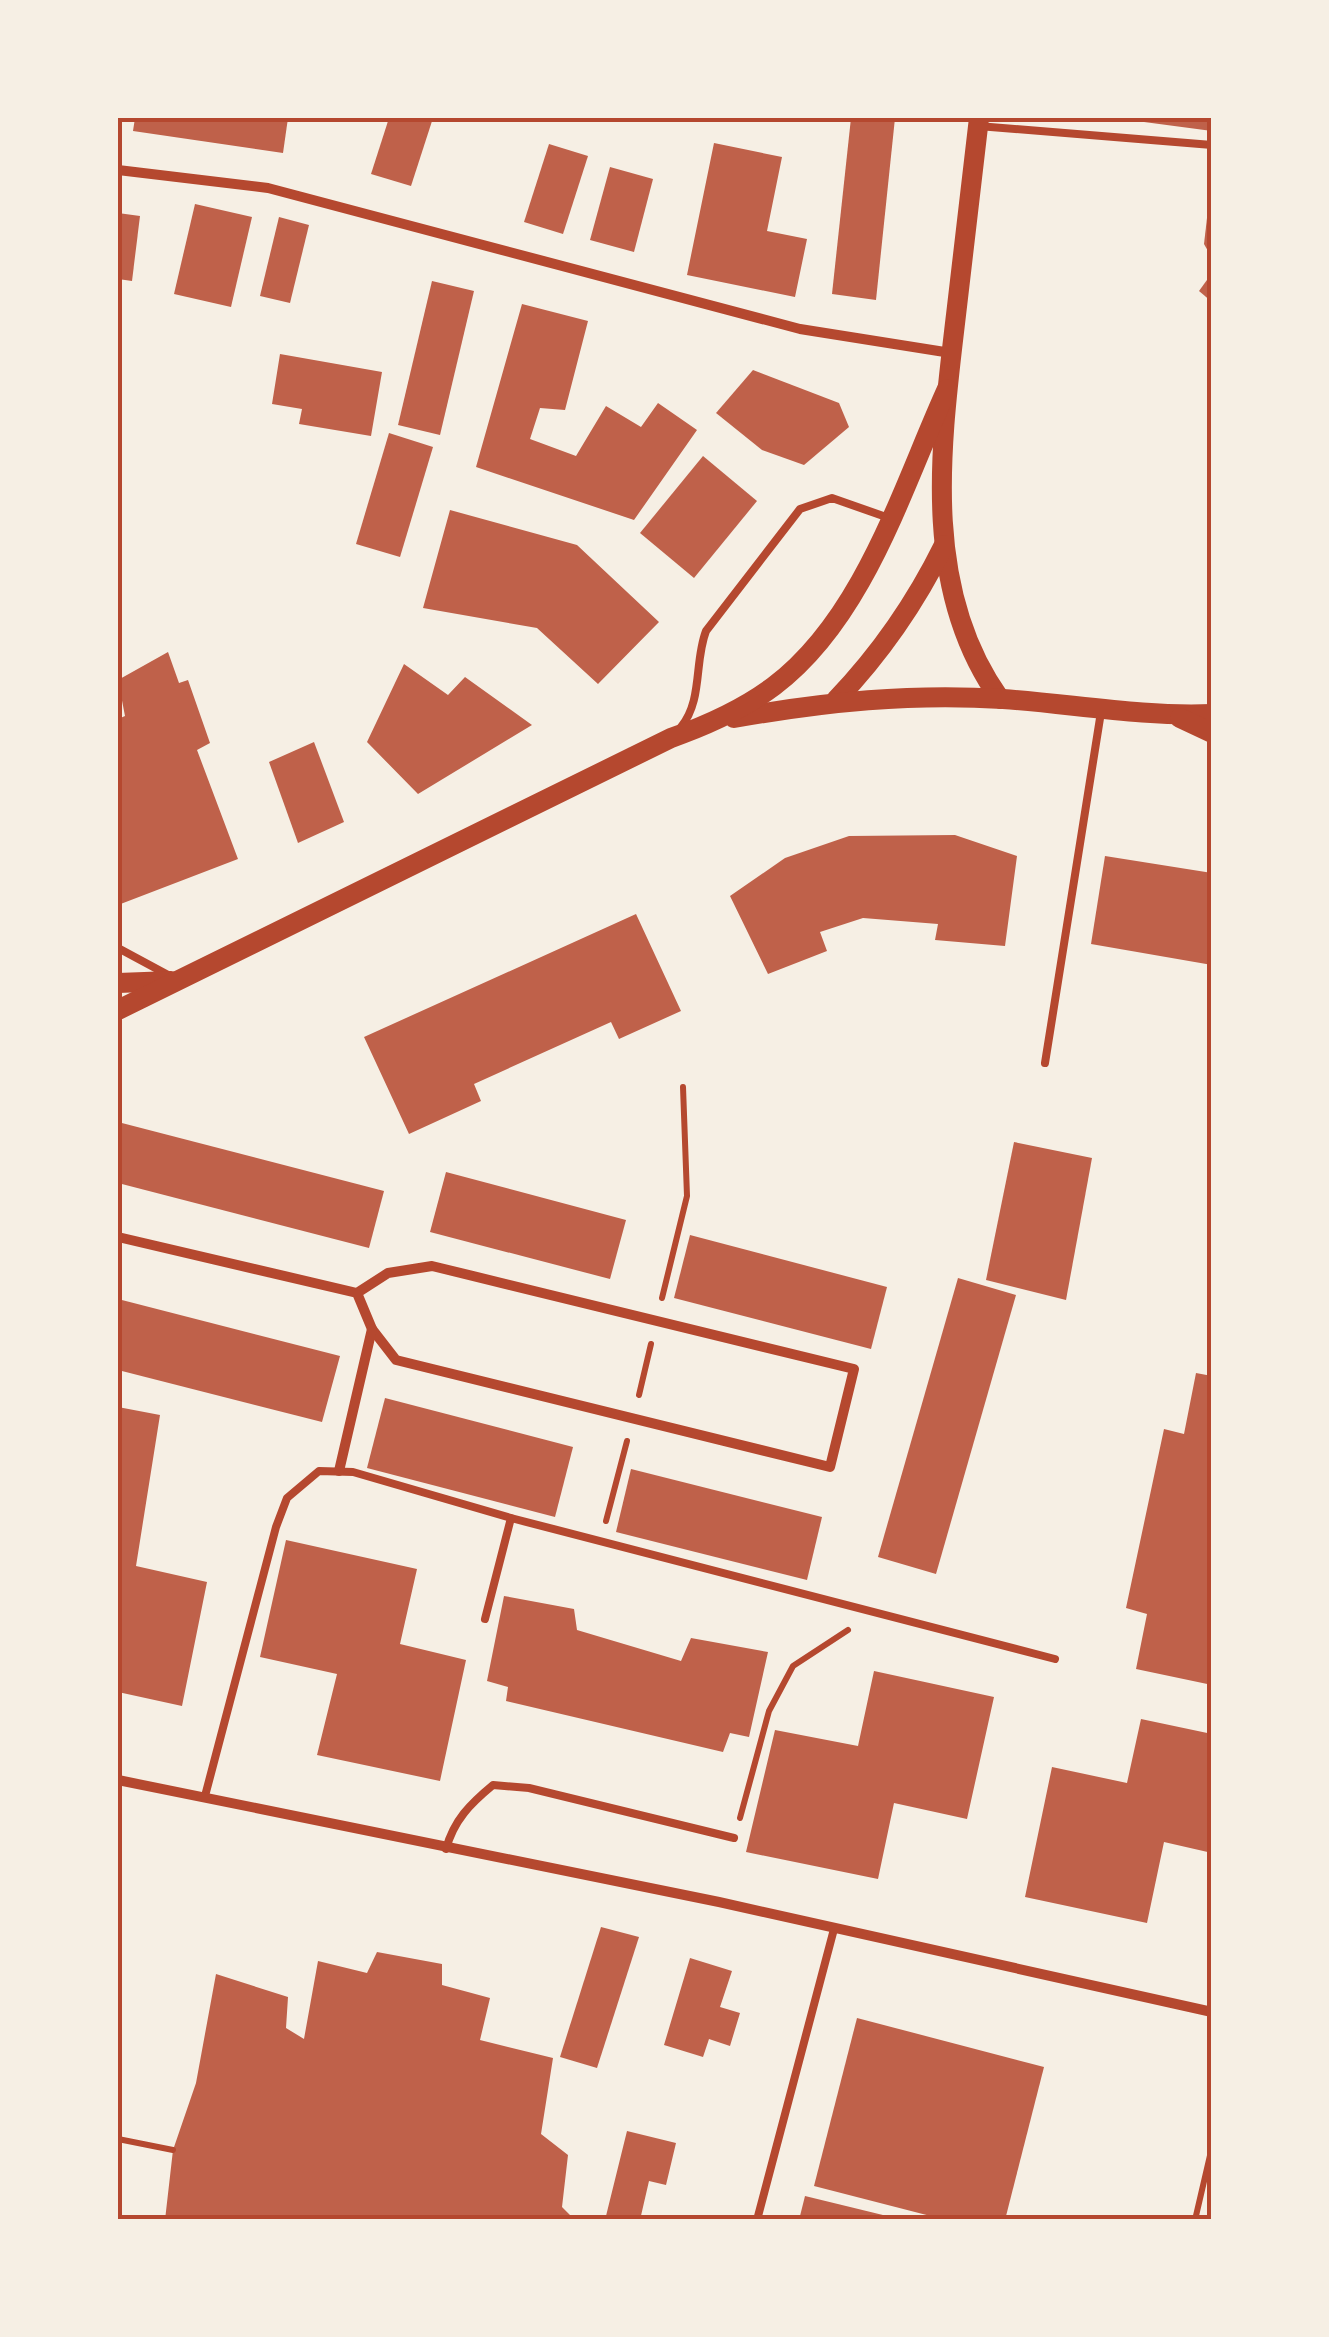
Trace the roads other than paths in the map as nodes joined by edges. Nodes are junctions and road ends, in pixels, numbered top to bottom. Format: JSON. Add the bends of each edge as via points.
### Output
{"nodes":[{"id":1,"x":979,"y":122,"type":"edge"},
{"id":2,"x":1212,"y":145,"type":"edge"},
{"id":3,"x":118,"y":170,"type":"edge"},
{"id":4,"x":952,"y":353,"type":"junction"},
{"id":5,"x":947,"y":389,"type":"junction"},
{"id":6,"x":889,"y":518,"type":"junction"},
{"id":7,"x":944,"y":545,"type":"junction"},
{"id":8,"x":1000,"y":699,"type":"junction"},
{"id":9,"x":836,"y":700,"type":"junction"},
{"id":10,"x":1101,"y":708,"type":"junction"},
{"id":11,"x":1212,"y":714,"type":"edge"},
{"id":12,"x":1174,"y":716,"type":"junction"},
{"id":13,"x":718,"y":721,"type":"junction"},
{"id":14,"x":1212,"y":733,"type":"edge"},
{"id":15,"x":671,"y":738,"type":"junction"},
{"id":16,"x":118,"y":948,"type":"edge"},
{"id":17,"x":178,"y":980,"type":"junction"},
{"id":18,"x":118,"y":983,"type":"edge"},
{"id":19,"x":118,"y":1010,"type":"edge"},
{"id":20,"x":1045,"y":1063,"type":"dead end"},
{"id":21,"x":118,"y":1237,"type":"edge"},
{"id":22,"x":357,"y":1293,"type":"junction"},
{"id":23,"x":372,"y":1328,"type":"junction"},
{"id":24,"x":338,"y":1472,"type":"junction"},
{"id":25,"x":511,"y":1518,"type":"junction"},
{"id":26,"x":485,"y":1619,"type":"dead end"},
{"id":27,"x":1055,"y":1659,"type":"dead end"},
{"id":28,"x":118,"y":1780,"type":"edge"},
{"id":29,"x":205,"y":1796,"type":"junction"},
{"id":30,"x":734,"y":1838,"type":"road end"},
{"id":31,"x":446,"y":1849,"type":"junction"},
{"id":32,"x":834,"y":1929,"type":"junction"},
{"id":33,"x":1212,"y":2012,"type":"edge"},
{"id":34,"x":757,"y":2220,"type":"edge"}],
"edges":[{"from":1,"to":2,"type":"lane"},
{"from":1,"to":4,"type":"main road"},
{"from":3,"to":4,"type":"street","via":[[268,188],[800,328]]},
{"from":4,"to":5,"type":"main road"},
{"from":5,"to":6,"type":"main road"},
{"from":5,"to":7,"type":"main road"},
{"from":6,"to":13,"type":"main road","via":[[850,595],[801,662]]},
{"from":6,"to":15,"type":"lane","via":[[832,498],[800,508],[706,631],[692,709]]},
{"from":7,"to":8,"type":"main road","via":[[966,638]]},
{"from":7,"to":9,"type":"main road","via":[[895,631]]},
{"from":8,"to":9,"type":"main road"},
{"from":8,"to":10,"type":"main road"},
{"from":9,"to":13,"type":"main road"},
{"from":10,"to":12,"type":"main road"},
{"from":10,"to":20,"type":"lane"},
{"from":11,"to":12,"type":"main road"},
{"from":12,"to":14,"type":"main road"},
{"from":13,"to":15,"type":"main road"},
{"from":15,"to":17,"type":"main road"},
{"from":16,"to":17,"type":"lane"},
{"from":17,"to":18,"type":"main road"},
{"from":17,"to":19,"type":"main road"},
{"from":21,"to":22,"type":"street"},
{"from":22,"to":23,"type":"street"},
{"from":22,"to":23,"type":"street","via":[[388,1272],[432,1266],[854,1368],[830,1467],[396,1360]]},
{"from":23,"to":24,"type":"street"},
{"from":24,"to":25,"type":"lane"},
{"from":24,"to":29,"type":"lane","via":[[319,1470],[287,1498]]},
{"from":25,"to":26,"type":"lane"},
{"from":25,"to":27,"type":"lane"},
{"from":28,"to":29,"type":"street"},
{"from":29,"to":31,"type":"street"},
{"from":30,"to":31,"type":"lane","via":[[493,1785],[469,1804]]},
{"from":31,"to":32,"type":"street"},
{"from":32,"to":33,"type":"street"},
{"from":32,"to":34,"type":"lane"}]}
